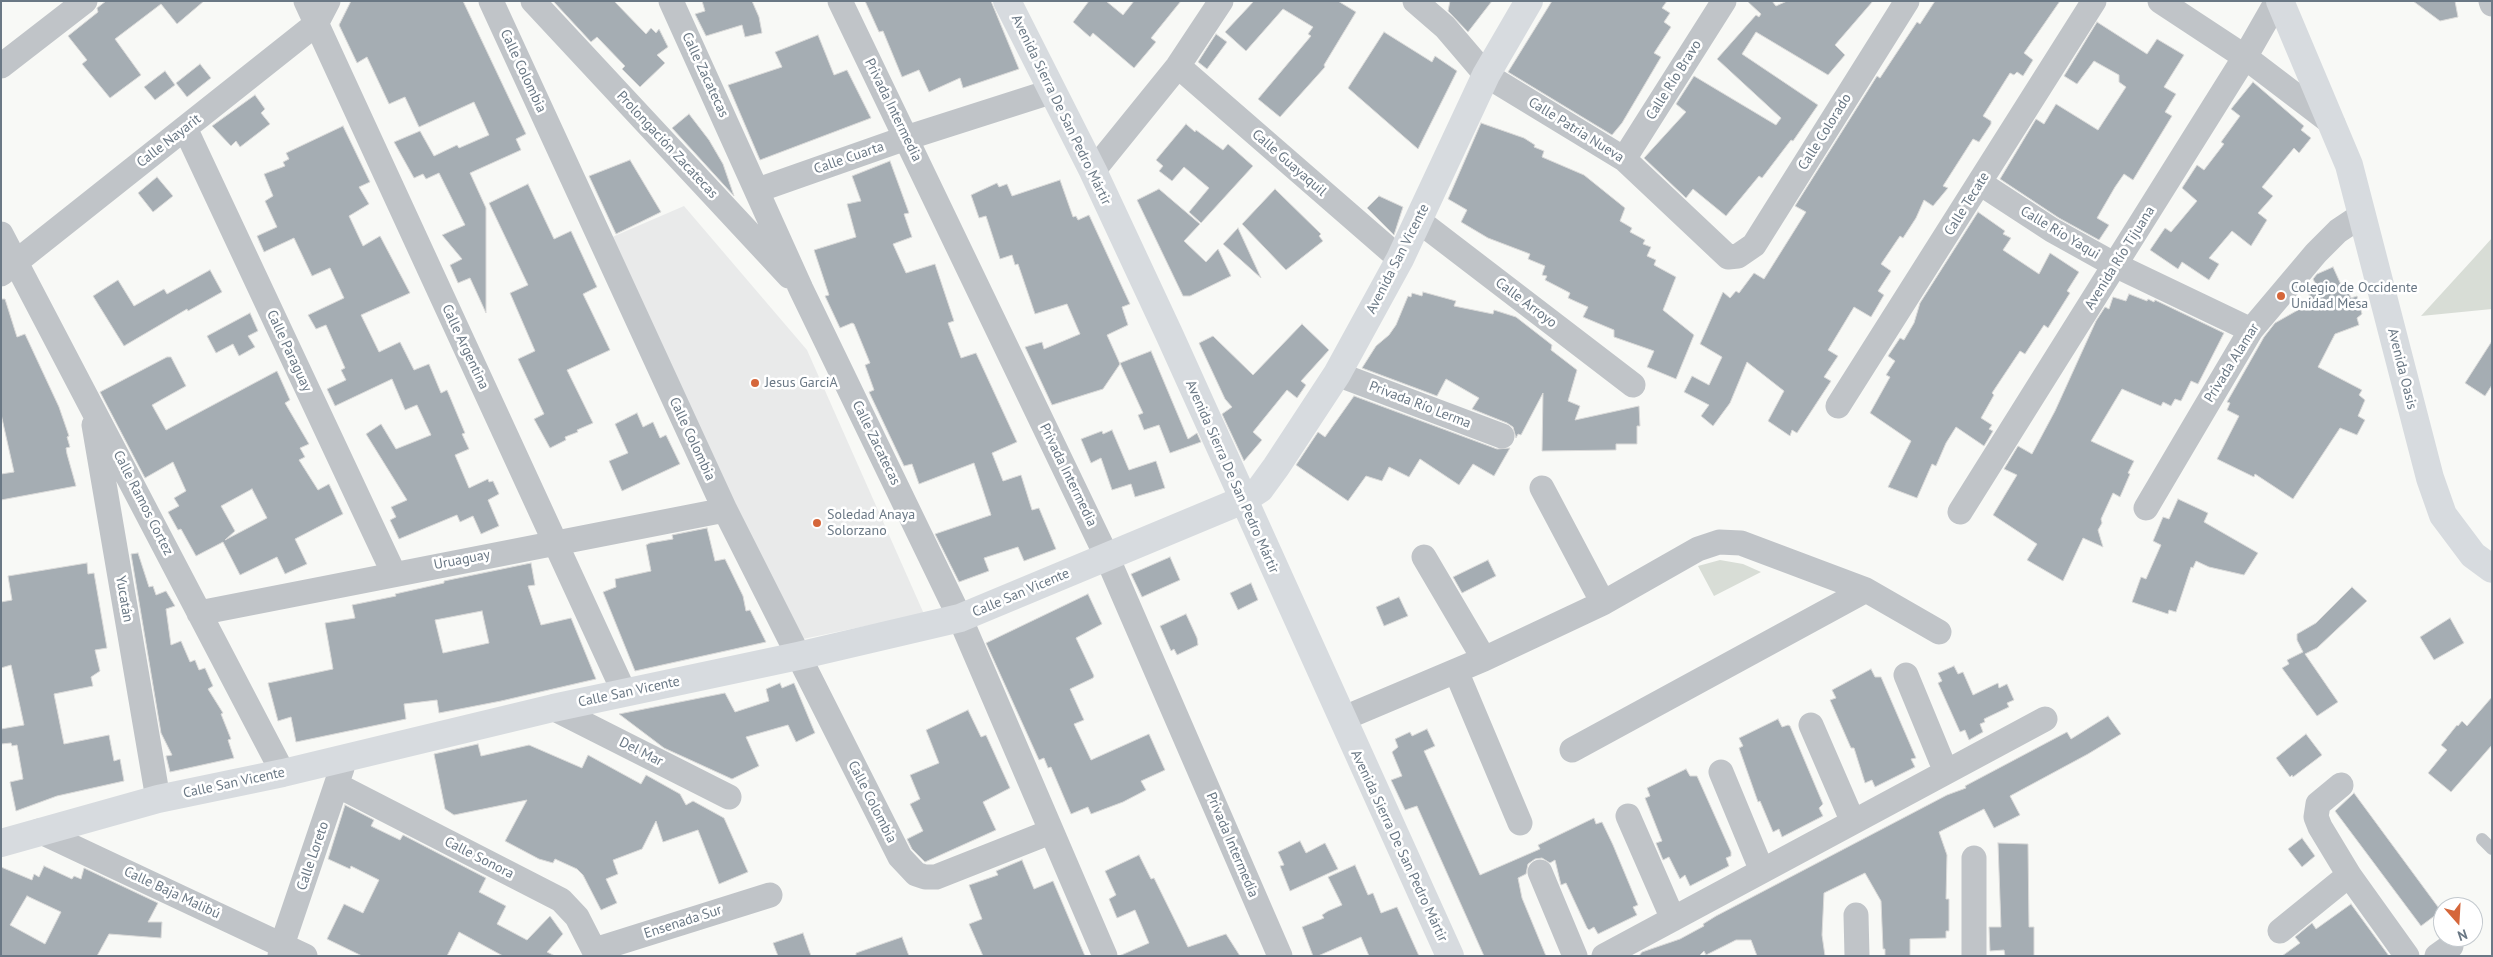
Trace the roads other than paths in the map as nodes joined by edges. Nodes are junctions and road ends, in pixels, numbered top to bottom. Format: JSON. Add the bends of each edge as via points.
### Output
{"nodes":[{"id":1,"x":85,"y":1,"type":"edge"},
{"id":2,"x":306,"y":1,"type":"edge"},
{"id":3,"x":328,"y":1,"type":"edge"},
{"id":4,"x":490,"y":1,"type":"edge"},
{"id":5,"x":533,"y":1,"type":"edge"},
{"id":6,"x":671,"y":1,"type":"edge"},
{"id":7,"x":840,"y":1,"type":"edge"},
{"id":8,"x":1007,"y":1,"type":"edge"},
{"id":9,"x":1221,"y":1,"type":"edge"},
{"id":10,"x":1415,"y":1,"type":"edge"},
{"id":11,"x":1529,"y":1,"type":"edge"},
{"id":12,"x":1724,"y":1,"type":"edge"},
{"id":13,"x":1907,"y":1,"type":"edge"},
{"id":14,"x":2094,"y":1,"type":"edge"},
{"id":15,"x":2160,"y":1,"type":"edge"},
{"id":16,"x":2279,"y":1,"type":"edge"},
{"id":17,"x":316,"y":24,"type":"junction"},
{"id":18,"x":2245,"y":57,"type":"junction"},
{"id":19,"x":1,"y":66,"type":"edge"},
{"id":20,"x":1178,"y":66,"type":"junction"},
{"id":21,"x":1486,"y":75,"type":"junction"},
{"id":22,"x":1053,"y":91,"type":"junction"},
{"id":23,"x":2333,"y":124,"type":"junction"},
{"id":24,"x":184,"y":128,"type":"junction"},
{"id":25,"x":906,"y":138,"type":"junction"},
{"id":26,"x":1624,"y":159,"type":"junction"},
{"id":27,"x":1093,"y":171,"type":"junction"},
{"id":28,"x":1980,"y":184,"type":"junction"},
{"id":29,"x":758,"y":190,"type":"junction"},
{"id":30,"x":2362,"y":215,"type":"junction"},
{"id":31,"x":1419,"y":221,"type":"junction"},
{"id":32,"x":1,"y":234,"type":"edge"},
{"id":33,"x":1738,"y":256,"type":"joint"},
{"id":34,"x":1400,"y":259,"type":"junction"},
{"id":35,"x":2115,"y":265,"type":"junction"},
{"id":36,"x":9,"y":268,"type":"edge"},
{"id":37,"x":801,"y":289,"type":"junction"},
{"id":38,"x":2250,"y":330,"type":"junction"},
{"id":39,"x":1337,"y":374,"type":"junction"},
{"id":40,"x":1633,"y":385,"type":"dead end"},
{"id":41,"x":89,"y":399,"type":"junction"},
{"id":42,"x":1838,"y":406,"type":"dead end"},
{"id":43,"x":1502,"y":436,"type":"dead end"},
{"id":44,"x":1542,"y":488,"type":"dead end"},
{"id":45,"x":1243,"y":500,"type":"junction"},
{"id":46,"x":2146,"y":508,"type":"dead end"},
{"id":47,"x":725,"y":510,"type":"junction"},
{"id":48,"x":1960,"y":512,"type":"dead end"},
{"id":49,"x":555,"y":542,"type":"junction"},
{"id":50,"x":1107,"y":557,"type":"junction"},
{"id":51,"x":1424,"y":557,"type":"dead end"},
{"id":52,"x":2492,"y":570,"type":"edge"},
{"id":53,"x":394,"y":574,"type":"junction"},
{"id":54,"x":1866,"y":590,"type":"junction"},
{"id":55,"x":1603,"y":603,"type":"junction"},
{"id":56,"x":199,"y":613,"type":"junction"},
{"id":57,"x":960,"y":618,"type":"junction"},
{"id":58,"x":1939,"y":632,"type":"dead end"},
{"id":59,"x":798,"y":656,"type":"junction"},
{"id":60,"x":1484,"y":659,"type":"junction"},
{"id":61,"x":1456,"y":671,"type":"junction"},
{"id":62,"x":1906,"y":675,"type":"dead end"},
{"id":63,"x":624,"y":692,"type":"junction"},
{"id":64,"x":553,"y":708,"type":"junction"},
{"id":65,"x":1342,"y":719,"type":"junction"},
{"id":66,"x":2045,"y":719,"type":"dead end"},
{"id":67,"x":1811,"y":725,"type":"dead end"},
{"id":68,"x":1572,"y":750,"type":"dead end"},
{"id":69,"x":346,"y":756,"type":"junction"},
{"id":70,"x":1720,"y":772,"type":"dead end"},
{"id":71,"x":1946,"y":772,"type":"junction"},
{"id":72,"x":283,"y":773,"type":"junction"},
{"id":73,"x":337,"y":785,"type":"junction"},
{"id":74,"x":2341,"y":785,"type":"dead end"},
{"id":75,"x":729,"y":797,"type":"dead end"},
{"id":76,"x":158,"y":799,"type":"junction"},
{"id":77,"x":1628,"y":816,"type":"dead end"},
{"id":78,"x":1853,"y":822,"type":"junction"},
{"id":79,"x":1520,"y":823,"type":"dead end"},
{"id":80,"x":39,"y":831,"type":"junction"},
{"id":81,"x":1050,"y":832,"type":"junction"},
{"id":82,"x":2482,"y":839,"type":"dead end"},
{"id":83,"x":1,"y":843,"type":"edge"},
{"id":84,"x":2492,"y":849,"type":"edge"},
{"id":85,"x":1974,"y":858,"type":"dead end"},
{"id":86,"x":1762,"y":871,"type":"junction"},
{"id":87,"x":1540,"y":872,"type":"dead end"},
{"id":88,"x":2349,"y":875,"type":"junction"},
{"id":89,"x":770,"y":895,"type":"dead end"},
{"id":90,"x":1856,"y":916,"type":"dead end"},
{"id":91,"x":1673,"y":919,"type":"junction"},
{"id":92,"x":2280,"y":932,"type":"dead end"},
{"id":93,"x":281,"y":950,"type":"edge"},
{"id":94,"x":596,"y":953,"type":"edge"},
{"id":95,"x":305,"y":956,"type":"edge"},
{"id":96,"x":1105,"y":956,"type":"edge"},
{"id":97,"x":1280,"y":956,"type":"edge"},
{"id":98,"x":1450,"y":956,"type":"edge"},
{"id":99,"x":1575,"y":956,"type":"edge"},
{"id":100,"x":1604,"y":956,"type":"edge"},
{"id":101,"x":1856,"y":956,"type":"edge"},
{"id":102,"x":1974,"y":956,"type":"edge"},
{"id":103,"x":2408,"y":956,"type":"edge"}],
"edges":[{"from":1,"to":19,"type":"street"},
{"from":2,"to":17,"type":"street","name":"Calle Argentina"},
{"from":3,"to":17,"type":"street","name":"Calle Nayarit"},
{"from":4,"to":47,"type":"street","name":"Calle Colombia"},
{"from":5,"to":37,"type":"street","name":"Prolongación Zacatecas"},
{"from":6,"to":29,"type":"street","name":"Calle Zacatecas"},
{"from":7,"to":25,"type":"street","name":"Privada Intermedia"},
{"from":8,"to":22,"type":"street","name":"Avenida Sierra De San Pedro Mártir"},
{"from":9,"to":20,"type":"street"},
{"from":10,"to":21,"type":"street","name":"Calle Patria Nueva","via":[[1445,27]]},
{"from":11,"to":21,"type":"street","name":"Avenida San Vicente"},
{"from":12,"to":26,"type":"street","name":"Calle Río Bravo"},
{"from":13,"to":33,"type":"street","name":"Calle Colorado","via":[[1754,245]]},
{"from":14,"to":28,"type":"street","name":"Calle Tecate"},
{"from":15,"to":18,"type":"street"},
{"from":16,"to":18,"type":"street","name":"Avenida Río Tijuana"},
{"from":16,"to":23,"type":"street","name":"Avenida Oasis"},
{"from":17,"to":24,"type":"street","name":"Calle Nayarit"},
{"from":17,"to":49,"type":"street","name":"Calle Argentina"},
{"from":18,"to":23,"type":"street"},
{"from":18,"to":35,"type":"street","name":"Avenida Río Tijuana"},
{"from":20,"to":27,"type":"street"},
{"from":20,"to":34,"type":"street","name":"Calle Guayaquil"},
{"from":21,"to":26,"type":"street","name":"Calle Patria Nueva"},
{"from":21,"to":31,"type":"street","name":"Avenida San Vicente"},
{"from":22,"to":25,"type":"street","name":"Calle Cuarta"},
{"from":22,"to":27,"type":"street","name":"Avenida Sierra De San Pedro Mártir"},
{"from":23,"to":30,"type":"street","name":"Avenida Oasis"},
{"from":24,"to":36,"type":"street","name":"Calle Nayarit"},
{"from":24,"to":53,"type":"street","name":"Calle Paraguay"},
{"from":25,"to":29,"type":"street","name":"Calle Cuarta"},
{"from":25,"to":50,"type":"street","name":"Privada Intermedia"},
{"from":26,"to":33,"type":"street","name":"Calle Patria Nueva","via":[[1720,250],[1728,256]]},
{"from":27,"to":45,"type":"street","name":"Avenida Sierra De San Pedro Mártir"},
{"from":28,"to":35,"type":"street","name":"Calle Río Yaqui"},
{"from":28,"to":42,"type":"street","name":"Calle Tecate"},
{"from":29,"to":37,"type":"street","name":"Calle Zacatecas"},
{"from":30,"to":38,"type":"street","name":"Privada Alamar","via":[[2316,253]]},
{"from":30,"to":52,"type":"street","name":"Avenida Oasis","via":[[2430,478],[2443,515],[2473,555]]},
{"from":31,"to":34,"type":"street","name":"Avenida San Vicente"},
{"from":31,"to":40,"type":"street","name":"Calle Arroyo"},
{"from":32,"to":36,"type":"street","name":"Calle Ramos Cortez"},
{"from":34,"to":39,"type":"street","name":"Avenida San Vicente"},
{"from":35,"to":38,"type":"street","name":"Calle Río Yaqui"},
{"from":35,"to":48,"type":"street","name":"Avenida Río Tijuana"},
{"from":36,"to":41,"type":"street","name":"Calle Ramos Cortez"},
{"from":37,"to":57,"type":"street","name":"Calle Zacatecas"},
{"from":38,"to":46,"type":"street","name":"Privada Alamar"},
{"from":39,"to":43,"type":"street","name":"Privada Río Lerma"},
{"from":39,"to":45,"type":"street","name":"Avenida San Vicente","via":[[1260,489]]},
{"from":41,"to":56,"type":"street","name":"Calle Ramos Cortez"},
{"from":41,"to":76,"type":"street","name":"Yucatán"},
{"from":44,"to":55,"type":"street"},
{"from":45,"to":50,"type":"street","name":"Calle San Vicente"},
{"from":45,"to":65,"type":"street","name":"Avenida Sierra De San Pedro Mártir"},
{"from":47,"to":49,"type":"street","name":"Uruaguay"},
{"from":47,"to":59,"type":"street","name":"Calle Colombia"},
{"from":49,"to":53,"type":"street","name":"Uruaguay"},
{"from":49,"to":63,"type":"street","name":"Calle Argentina"},
{"from":50,"to":57,"type":"street","name":"Calle San Vicente"},
{"from":50,"to":97,"type":"street","name":"Privada Intermedia"},
{"from":51,"to":60,"type":"street"},
{"from":53,"to":56,"type":"street","name":"Uruaguay"},
{"from":54,"to":55,"type":"street","via":[[1741,543],[1720,542],[1698,549]]},
{"from":54,"to":58,"type":"street"},
{"from":54,"to":68,"type":"street"},
{"from":55,"to":60,"type":"street"},
{"from":56,"to":72,"type":"street","name":"Calle Ramos Cortez"},
{"from":57,"to":59,"type":"street","name":"Calle San Vicente"},
{"from":57,"to":81,"type":"street","name":"Calle Zacatecas"},
{"from":59,"to":63,"type":"street","name":"Calle San Vicente"},
{"from":59,"to":81,"type":"street","name":"Calle Colombia","via":[[900,857],[910,869],[925,878],[936,877]]},
{"from":60,"to":61,"type":"street"},
{"from":61,"to":65,"type":"street"},
{"from":61,"to":79,"type":"street"},
{"from":62,"to":71,"type":"street"},
{"from":63,"to":64,"type":"street","name":"Calle San Vicente"},
{"from":64,"to":69,"type":"street","name":"Calle San Vicente"},
{"from":64,"to":75,"type":"street","name":"Del Mar"},
{"from":65,"to":98,"type":"street","name":"Avenida Sierra De San Pedro Mártir"},
{"from":66,"to":71,"type":"street"},
{"from":67,"to":78,"type":"street"},
{"from":69,"to":72,"type":"street","name":"Calle San Vicente"},
{"from":69,"to":73,"type":"street","name":"Calle Loreto"},
{"from":70,"to":86,"type":"street"},
{"from":71,"to":78,"type":"street"},
{"from":72,"to":76,"type":"street","name":"Calle San Vicente"},
{"from":73,"to":93,"type":"street","name":"Calle Loreto"},
{"from":73,"to":94,"type":"street","name":"Calle Sonora","via":[[561,900],[577,917]]},
{"from":74,"to":88,"type":"street","via":[[2318,804],[2316,817]]},
{"from":76,"to":80,"type":"street","name":"Calle San Vicente"},
{"from":77,"to":91,"type":"street"},
{"from":78,"to":86,"type":"street"},
{"from":80,"to":83,"type":"street","name":"Calle San Vicente"},
{"from":80,"to":93,"type":"street","name":"Calle Baja Malibú"},
{"from":81,"to":96,"type":"street","name":"Calle Zacatecas"},
{"from":82,"to":84,"type":"lane"},
{"from":85,"to":102,"type":"street"},
{"from":86,"to":91,"type":"street"},
{"from":87,"to":99,"type":"street"},
{"from":88,"to":92,"type":"street"},
{"from":88,"to":103,"type":"street"},
{"from":89,"to":94,"type":"street","name":"Ensenada Sur"},
{"from":90,"to":101,"type":"street"},
{"from":91,"to":100,"type":"street"},
{"from":93,"to":95,"type":"street","name":"Calle Baja Malibú"}]}
